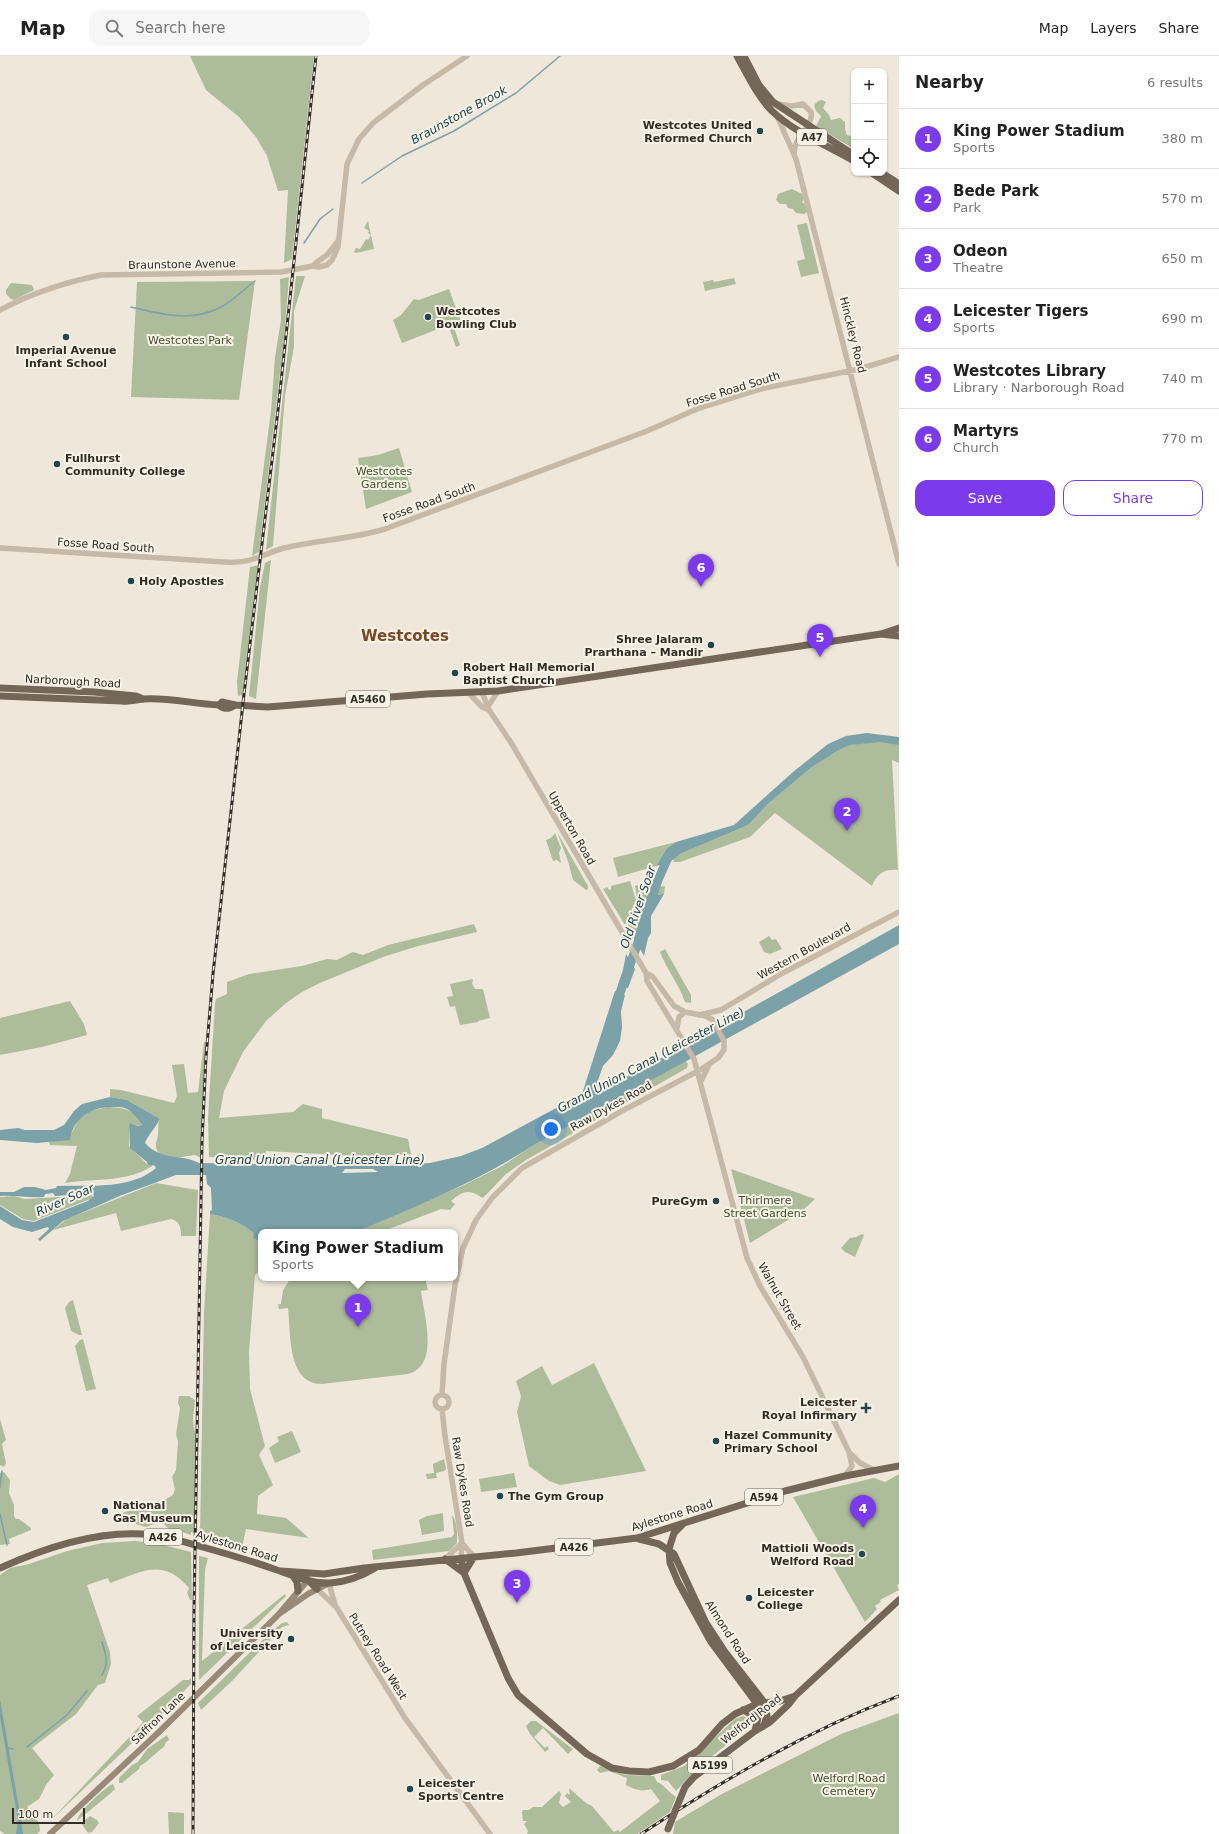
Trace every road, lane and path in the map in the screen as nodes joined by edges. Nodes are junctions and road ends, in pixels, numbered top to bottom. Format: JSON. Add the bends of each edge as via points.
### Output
{"nodes":[{"id":1,"x":467,"y":56,"type":"edge"},
{"id":2,"x":737,"y":56,"type":"edge"},
{"id":3,"x":744,"y":56,"type":"edge"},
{"id":4,"x":773,"y":102,"type":"junction"},
{"id":5,"x":774,"y":112,"type":"junction"},
{"id":6,"x":805,"y":129,"type":"junction"},
{"id":7,"x":851,"y":153,"type":"edge"},
{"id":8,"x":794,"y":155,"type":"junction"},
{"id":9,"x":851,"y":160,"type":"edge"},
{"id":10,"x":876,"y":176,"type":"edge"},
{"id":11,"x":887,"y":176,"type":"edge"},
{"id":12,"x":899,"y":184,"type":"edge"},
{"id":13,"x":899,"y":191,"type":"edge"},
{"id":14,"x":338,"y":241,"type":"junction"},
{"id":15,"x":313,"y":266,"type":"junction"},
{"id":16,"x":0,"y":310,"type":"edge"},
{"id":17,"x":899,"y":357,"type":"edge"},
{"id":18,"x":850,"y":370,"type":"junction"},
{"id":19,"x":0,"y":548,"type":"edge"},
{"id":20,"x":899,"y":564,"type":"edge"},
{"id":21,"x":897,"y":629,"type":"edge"},
{"id":22,"x":881,"y":634,"type":"junction"},
{"id":23,"x":899,"y":636,"type":"edge"},
{"id":24,"x":0,"y":688,"type":"edge"},
{"id":25,"x":498,"y":691,"type":"junction"},
{"id":26,"x":468,"y":692,"type":"junction"},
{"id":27,"x":482,"y":692,"type":"junction"},
{"id":28,"x":0,"y":696,"type":"edge"},
{"id":29,"x":143,"y":699,"type":"junction"},
{"id":30,"x":489,"y":708,"type":"junction"},
{"id":31,"x":899,"y":912,"type":"edge"},
{"id":32,"x":646,"y":973,"type":"junction"},
{"id":33,"x":721,"y":1010,"type":"junction"},
{"id":34,"x":685,"y":1012,"type":"junction"},
{"id":35,"x":699,"y":1015,"type":"junction"},
{"id":36,"x":714,"y":1022,"type":"junction"},
{"id":37,"x":677,"y":1030,"type":"junction"},
{"id":38,"x":694,"y":1059,"type":"junction"},
{"id":39,"x":709,"y":1064,"type":"junction"},
{"id":40,"x":697,"y":1071,"type":"junction"},
{"id":41,"x":700,"y":1082,"type":"junction"},
{"id":42,"x":458,"y":1274,"type":"edge"},
{"id":43,"x":457,"y":1281,"type":"edge"},
{"id":44,"x":442,"y":1395,"type":"junction"},
{"id":45,"x":442,"y":1409,"type":"junction"},
{"id":46,"x":850,"y":1452,"type":"junction"},
{"id":47,"x":899,"y":1466,"type":"edge"},
{"id":48,"x":874,"y":1470,"type":"junction"},
{"id":49,"x":845,"y":1476,"type":"junction"},
{"id":50,"x":685,"y":1523,"type":"junction"},
{"id":51,"x":637,"y":1538,"type":"junction"},
{"id":52,"x":462,"y":1543,"type":"junction"},
{"id":53,"x":669,"y":1549,"type":"junction"},
{"id":54,"x":474,"y":1557,"type":"junction"},
{"id":55,"x":462,"y":1558,"type":"junction"},
{"id":56,"x":445,"y":1559,"type":"junction"},
{"id":57,"x":453,"y":1565,"type":"junction"},
{"id":58,"x":0,"y":1568,"type":"edge"},
{"id":59,"x":375,"y":1568,"type":"junction"},
{"id":60,"x":282,"y":1571,"type":"junction"},
{"id":61,"x":464,"y":1573,"type":"junction"},
{"id":62,"x":324,"y":1574,"type":"junction"},
{"id":63,"x":293,"y":1576,"type":"junction"},
{"id":64,"x":308,"y":1580,"type":"junction"},
{"id":65,"x":328,"y":1583,"type":"junction"},
{"id":66,"x":317,"y":1589,"type":"junction"},
{"id":67,"x":298,"y":1591,"type":"junction"},
{"id":68,"x":899,"y":1600,"type":"edge"},
{"id":69,"x":334,"y":1605,"type":"junction"},
{"id":70,"x":278,"y":1615,"type":"junction"},
{"id":71,"x":795,"y":1696,"type":"junction"},
{"id":72,"x":760,"y":1703,"type":"junction"},
{"id":73,"x":743,"y":1710,"type":"junction"},
{"id":74,"x":757,"y":1722,"type":"junction"},
{"id":75,"x":764,"y":1726,"type":"junction"},
{"id":76,"x":755,"y":1731,"type":"junction"},
{"id":77,"x":668,"y":1832,"type":"edge"},
{"id":78,"x":50,"y":1834,"type":"edge"},
{"id":79,"x":490,"y":1834,"type":"edge"}],
"edges":[{"from":1,"to":14,"type":"street","via":[[404,100],[373,124],[359,139],[347,164]]},
{"from":2,"to":5,"type":"main road","name":"Hinckley Road","number":"A47","via":[[759,94]]},
{"from":3,"to":4,"type":"main road","number":"A47","via":[[759,85]]},
{"from":4,"to":6,"type":"main road","number":"A47"},
{"from":4,"to":6,"type":"street","via":[[792,106],[800,104],[809,108],[812,112],[811,119]]},
{"from":5,"to":6,"type":"main road","number":"A47"},
{"from":5,"to":8,"type":"street","name":"Hinckley Road"},
{"from":6,"to":7,"type":"main road","number":"A47"},
{"from":6,"to":8,"type":"street","via":[[795,143]]},
{"from":6,"to":9,"type":"main road","number":"A47"},
{"from":8,"to":18,"type":"street","name":"Hinckley Road"},
{"from":10,"to":13,"type":"main road"},
{"from":11,"to":12,"type":"main road"},
{"from":14,"to":15,"type":"street","name":"Braunstone Avenue","via":[[330,252]]},
{"from":14,"to":15,"type":"street","name":"Braunstone Avenue","via":[[336,253],[327,265]]},
{"from":15,"to":16,"type":"street","name":"Braunstone Avenue","via":[[282,272],[258,273],[109,274],[52,288],[25,297]]},
{"from":17,"to":18,"type":"street","name":"Fosse Road South"},
{"from":18,"to":19,"type":"street","name":"Fosse Road South","via":[[761,389],[696,409],[640,433],[385,529],[365,535],[283,549],[251,561],[239,563]]},
{"from":18,"to":20,"type":"street","name":"Hinckley Road"},
{"from":21,"to":22,"type":"main road","name":"Narborough Road","number":"A5460"},
{"from":22,"to":23,"type":"main road","name":"Narborough Road","number":"A5460"},
{"from":22,"to":25,"type":"main road","name":"Narborough Road","number":"A5460"},
{"from":24,"to":29,"type":"main road","name":"Narborough Road","number":"A5460","via":[[94,692]]},
{"from":25,"to":27,"type":"main road","name":"Narborough Road","number":"A5460"},
{"from":25,"to":30,"type":"street"},
{"from":26,"to":27,"type":"main road","name":"Narborough Road","number":"A5460"},
{"from":26,"to":29,"type":"main road","name":"Narborough Road","number":"A5460","via":[[268,707],[222,702],[219,705]]},
{"from":26,"to":30,"type":"street","via":[[482,707]]},
{"from":27,"to":30,"type":"street","name":"Upperton Road"},
{"from":28,"to":29,"type":"main road","name":"Narborough Road","number":"A5460","via":[[122,702]]},
{"from":30,"to":32,"type":"street","name":"Upperton Road"},
{"from":31,"to":33,"type":"street","name":"Western Boulevard","via":[[781,974]]},
{"from":32,"to":34,"type":"street","name":"Upperton Road","via":[[674,1006]]},
{"from":32,"to":37,"type":"street","name":"Upperton Road","via":[[647,981]]},
{"from":33,"to":35,"type":"street","name":"Western Boulevard"},
{"from":33,"to":36,"type":"street","name":"Western Boulevard"},
{"from":34,"to":35,"type":"street","name":"Upperton Road"},
{"from":34,"to":37,"type":"street","via":[[679,1017]]},
{"from":35,"to":36,"type":"street","name":"Upperton Road"},
{"from":36,"to":39,"type":"street","via":[[725,1046],[722,1053]]},
{"from":37,"to":38,"type":"street","name":"Upperton Road"},
{"from":38,"to":39,"type":"street"},
{"from":38,"to":40,"type":"street","name":"Upperton Road"},
{"from":39,"to":40,"type":"street"},
{"from":39,"to":41,"type":"street"},
{"from":40,"to":41,"type":"street","name":"Walnut Street"},
{"from":40,"to":42,"type":"street","name":"Raw Dykes Road","via":[[522,1168],[492,1198],[476,1220],[463,1248]]},
{"from":41,"to":46,"type":"street","name":"Walnut Street","via":[[751,1267],[803,1357]]},
{"from":43,"to":44,"type":"street","name":"Raw Dykes Road"},
{"from":44,"to":45,"type":"street","name":"Raw Dykes Road","via":[[436,1402]]},
{"from":44,"to":45,"type":"street","name":"Raw Dykes Road","via":[[447,1396],[449,1403],[448,1407]]},
{"from":45,"to":52,"type":"street","name":"Raw Dykes Road"},
{"from":46,"to":48,"type":"street","name":"Walnut Street","via":[[860,1463]]},
{"from":46,"to":49,"type":"street","via":[[852,1466]]},
{"from":47,"to":48,"type":"main road","name":"Aylestone Road","number":"A594"},
{"from":48,"to":49,"type":"main road","name":"Aylestone Road","number":"A594"},
{"from":49,"to":50,"type":"main road","name":"Aylestone Road","number":"A594","via":[[784,1491]]},
{"from":50,"to":51,"type":"main road","name":"Aylestone Road","number":"A426"},
{"from":50,"to":53,"type":"main road","via":[[674,1533]]},
{"from":51,"to":53,"type":"main road"},
{"from":51,"to":54,"type":"main road","name":"Aylestone Road","number":"A426"},
{"from":52,"to":54,"type":"street"},
{"from":52,"to":55,"type":"street","name":"Raw Dykes Road"},
{"from":52,"to":56,"type":"street"},
{"from":53,"to":72,"type":"main road","name":"Almond Road","via":[[670,1562],[694,1614],[711,1642]]},
{"from":54,"to":55,"type":"main road","name":"Aylestone Road","number":"A426"},
{"from":54,"to":61,"type":"main road"},
{"from":55,"to":56,"type":"main road","name":"Aylestone Road","number":"A426"},
{"from":55,"to":57,"type":"main road"},
{"from":55,"to":61,"type":"main road","name":"Welford Road"},
{"from":56,"to":57,"type":"main road"},
{"from":56,"to":59,"type":"main road","name":"Aylestone Road","number":"A426"},
{"from":57,"to":61,"type":"main road"},
{"from":58,"to":60,"type":"main road","name":"Aylestone Road","number":"A426","via":[[60,1545],[132,1533],[174,1539]]},
{"from":59,"to":62,"type":"main road","name":"Aylestone Road","number":"A426"},
{"from":59,"to":65,"type":"main road","name":"Aylestone Road","number":"A426","via":[[366,1574]]},
{"from":60,"to":62,"type":"main road","name":"Aylestone Road","number":"A426"},
{"from":60,"to":63,"type":"main road","name":"Aylestone Road","number":"A426"},
{"from":61,"to":73,"type":"main road","name":"Welford Road","via":[[508,1678],[518,1695],[598,1762],[612,1768],[639,1772],[663,1769],[685,1761],[705,1746],[722,1724]]},
{"from":62,"to":64,"type":"main road"},
{"from":63,"to":64,"type":"main road","name":"Aylestone Road","number":"A426"},
{"from":63,"to":67,"type":"main road"},
{"from":64,"to":65,"type":"main road","name":"Aylestone Road","number":"A426"},
{"from":64,"to":66,"type":"main road"},
{"from":64,"to":67,"type":"main road","name":"Saffron Lane"},
{"from":65,"to":66,"type":"main road","name":"Saffron Lane"},
{"from":65,"to":69,"type":"street","name":"Putney Road West"},
{"from":66,"to":69,"type":"street","name":"Putney Road West"},
{"from":66,"to":70,"type":"main road","name":"Saffron Lane"},
{"from":67,"to":70,"type":"main road","name":"Saffron Lane"},
{"from":68,"to":71,"type":"main road","name":"Welford Road"},
{"from":69,"to":79,"type":"street","name":"Putney Road West","via":[[413,1730]]},
{"from":70,"to":78,"type":"main road","name":"Saffron Lane"},
{"from":71,"to":72,"type":"main road","name":"Welford Road"},
{"from":71,"to":75,"type":"main road","name":"Welford Road"},
{"from":72,"to":73,"type":"main road","name":"Welford Road"},
{"from":72,"to":74,"type":"main road"},
{"from":72,"to":75,"type":"main road","via":[[767,1715]]},
{"from":73,"to":74,"type":"main road"},
{"from":74,"to":76,"type":"main road"},
{"from":75,"to":76,"type":"main road","name":"Welford Road","number":"A5199"},
{"from":76,"to":77,"type":"main road","name":"Welford Road","number":"A5199","bridge":true,"via":[[694,1777],[685,1787]]}]}
